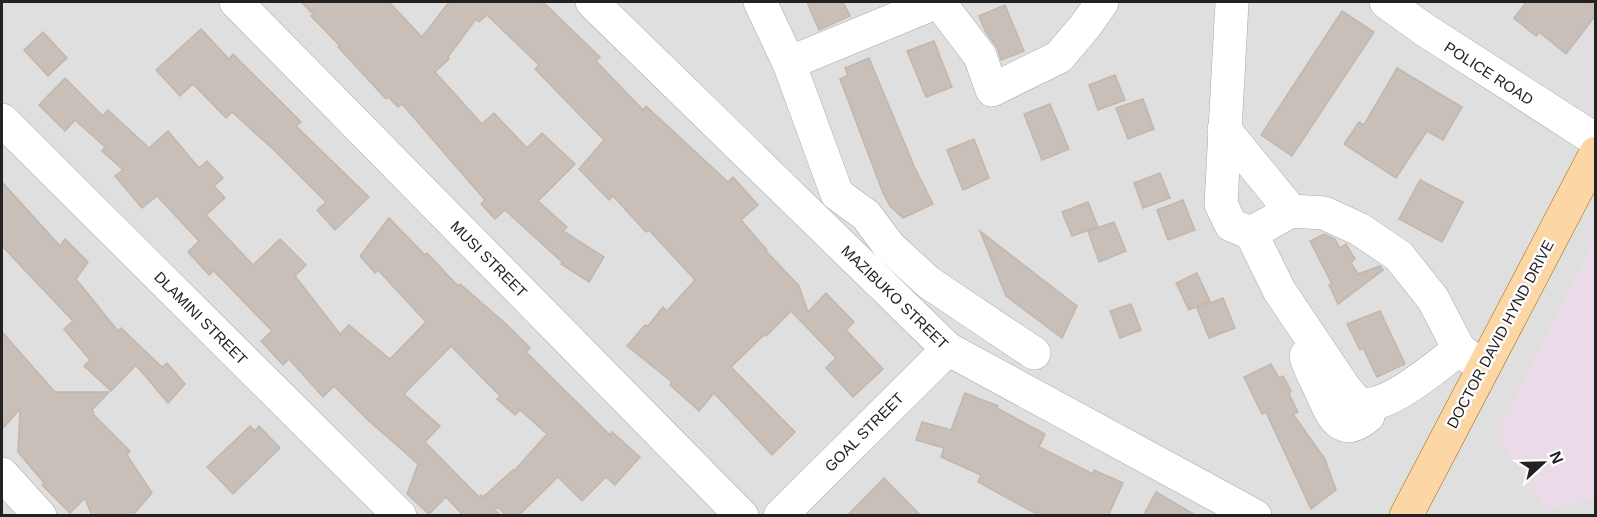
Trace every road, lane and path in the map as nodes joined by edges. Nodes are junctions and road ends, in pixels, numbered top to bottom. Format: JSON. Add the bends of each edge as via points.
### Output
{"nodes":[{"id":1,"x":236,"y":2,"type":"edge"},
{"id":2,"x":592,"y":2,"type":"edge"},
{"id":3,"x":760,"y":2,"type":"edge"},
{"id":4,"x":938,"y":2,"type":"edge"},
{"id":5,"x":1102,"y":2,"type":"edge"},
{"id":6,"x":1232,"y":2,"type":"edge"},
{"id":7,"x":1386,"y":2,"type":"edge"},
{"id":8,"x":789,"y":63,"type":"junction"},
{"id":9,"x":2,"y":120,"type":"edge"},
{"id":10,"x":1224,"y":129,"type":"junction"},
{"id":11,"x":1596,"y":140,"type":"edge"},
{"id":12,"x":1596,"y":153,"type":"edge"},
{"id":13,"x":1292,"y":211,"type":"junction"},
{"id":14,"x":1251,"y":233,"type":"junction"},
{"id":15,"x":948,"y":349,"type":"junction"},
{"id":16,"x":1034,"y":353,"type":"dead end"},
{"id":17,"x":1471,"y":358,"type":"junction"},
{"id":18,"x":2,"y":474,"type":"edge"},
{"id":19,"x":40,"y":516,"type":"edge"},
{"id":20,"x":400,"y":516,"type":"edge"},
{"id":21,"x":742,"y":516,"type":"edge"},
{"id":22,"x":780,"y":516,"type":"edge"},
{"id":23,"x":1255,"y":516,"type":"edge"},
{"id":24,"x":1406,"y":516,"type":"edge"}],
"edges":[{"from":1,"to":21,"type":"street","name":"MUSI STREET"},
{"from":2,"to":15,"type":"street","name":"MAZIBUKO STREET"},
{"from":3,"to":8,"type":"street"},
{"from":4,"to":5,"type":"street","via":[[980,56],[992,90],[1059,57]]},
{"from":4,"to":8,"type":"street"},
{"from":6,"to":10,"type":"street"},
{"from":7,"to":11,"type":"street","name":"POLICE ROAD"},
{"from":8,"to":16,"type":"street","via":[[837,194],[866,215],[889,246],[928,282]]},
{"from":9,"to":20,"type":"street","name":"DLAMINI STREET"},
{"from":10,"to":13,"type":"street"},
{"from":10,"to":14,"type":"street","via":[[1221,204],[1231,225]]},
{"from":12,"to":17,"type":"main road","name":"DOCTOR DAVID HYND DRIVE"},
{"from":13,"to":14,"type":"street"},
{"from":13,"to":17,"type":"street","via":[[1324,213],[1359,228],[1399,256]]},
{"from":14,"to":17,"type":"street","via":[[1290,306],[1304,338],[1306,359],[1334,419],[1346,426],[1358,425],[1368,416],[1369,405]]},
{"from":15,"to":22,"type":"street","name":"GOAL STREET"},
{"from":15,"to":23,"type":"street","name":"MAZIBUKO STREET"},
{"from":17,"to":24,"type":"main road","name":"DOCTOR DAVID HYND DRIVE"},
{"from":18,"to":19,"type":"street"}]}
